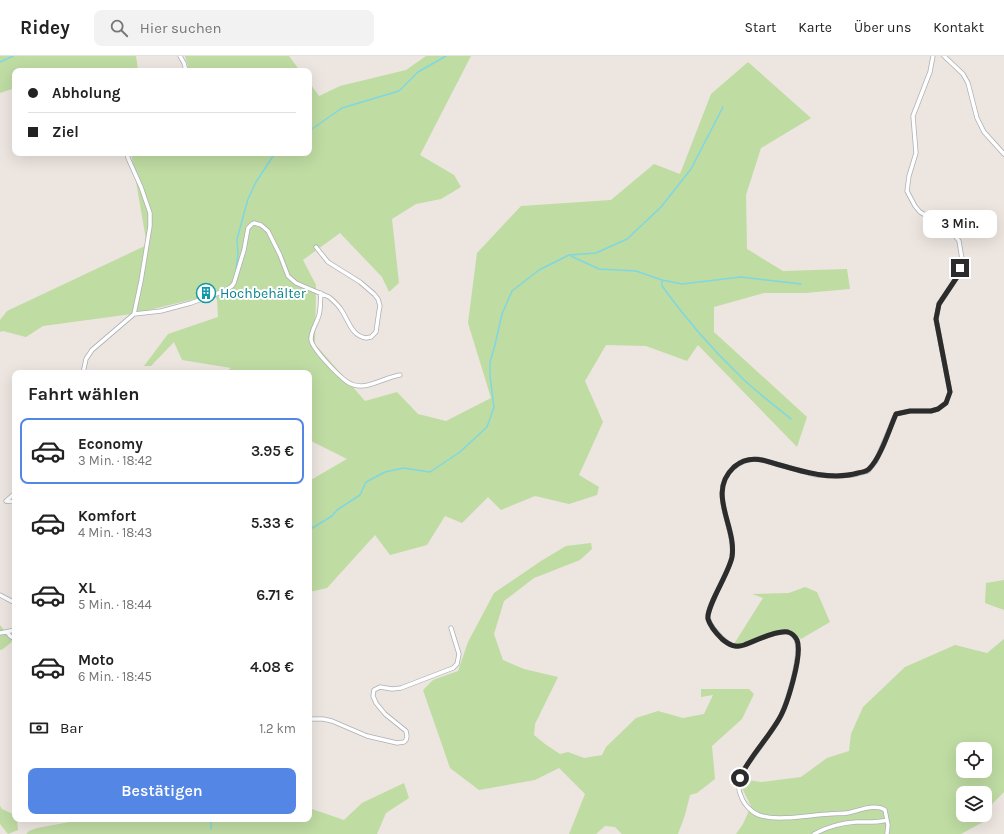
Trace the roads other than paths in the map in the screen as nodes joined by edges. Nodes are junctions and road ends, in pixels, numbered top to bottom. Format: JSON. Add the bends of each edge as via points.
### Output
{"nodes":[{"id":1,"x":180,"y":56,"type":"edge"},
{"id":2,"x":933,"y":56,"type":"edge"},
{"id":3,"x":944,"y":56,"type":"edge"},
{"id":4,"x":185,"y":68,"type":"edge"},
{"id":5,"x":1004,"y":154,"type":"edge"},
{"id":6,"x":128,"y":156,"type":"edge"},
{"id":7,"x":316,"y":247,"type":"dead end"},
{"id":8,"x":321,"y":294,"type":"junction"},
{"id":9,"x":134,"y":314,"type":"junction"},
{"id":10,"x":84,"y":370,"type":"edge"},
{"id":11,"x":400,"y":375,"type":"dead end"},
{"id":12,"x":12,"y":496,"type":"edge"},
{"id":13,"x":12,"y":502,"type":"edge"},
{"id":14,"x":0,"y":595,"type":"edge"},
{"id":15,"x":12,"y":601,"type":"edge"},
{"id":16,"x":451,"y":628,"type":"dead end"},
{"id":17,"x":12,"y":631,"type":"edge"},
{"id":18,"x":7,"y":632,"type":"junction"},
{"id":19,"x":0,"y":633,"type":"edge"},
{"id":20,"x":12,"y":637,"type":"edge"},
{"id":21,"x":312,"y":719,"type":"edge"},
{"id":22,"x":887,"y":820,"type":"junction"},
{"id":23,"x":814,"y":834,"type":"edge"},
{"id":24,"x":887,"y":834,"type":"edge"}],
"edges":[{"from":1,"to":4,"type":"street"},
{"from":2,"to":22,"type":"street","via":[[930,72],[913,116],[916,153],[907,192],[920,212],[951,230],[959,241],[962,259],[957,277],[939,304],[936,319],[950,392],[946,403],[931,411],[896,414],[876,461],[868,471],[853,475],[816,475],[758,459],[737,465],[727,475],[722,490],[732,556],[708,616],[716,632],[732,646],[744,645],[784,632],[795,636],[798,644],[795,670],[781,715],[740,778],[738,788],[743,802],[757,814],[776,818],[841,814],[876,807],[885,810]]},
{"from":3,"to":5,"type":"street","via":[[963,74],[984,132]]},
{"from":6,"to":9,"type":"street","via":[[150,213],[148,243]]},
{"from":7,"to":8,"type":"street","via":[[328,262],[355,278],[378,299],[379,311],[375,334],[366,338],[356,334],[337,304]]},
{"from":8,"to":9,"type":"street","via":[[296,283],[288,276],[268,231],[254,223],[248,228],[236,279],[229,288],[191,303],[161,311]]},
{"from":8,"to":11,"type":"street","via":[[320,312],[311,340],[313,346],[346,381],[364,386]]},
{"from":9,"to":10,"type":"street","via":[[92,350],[86,359]]},
{"from":12,"to":13,"type":"street","via":[[6,501]]},
{"from":14,"to":15,"type":"street"},
{"from":16,"to":21,"type":"street","via":[[459,654],[454,668],[406,686],[392,689],[380,687],[373,692],[373,698],[378,706],[407,733],[404,742],[397,743],[367,736],[332,721]]},
{"from":17,"to":18,"type":"street"},
{"from":18,"to":19,"type":"street"},
{"from":18,"to":20,"type":"street"},
{"from":22,"to":23,"type":"street","via":[[842,824]]},
{"from":22,"to":24,"type":"street"}]}
